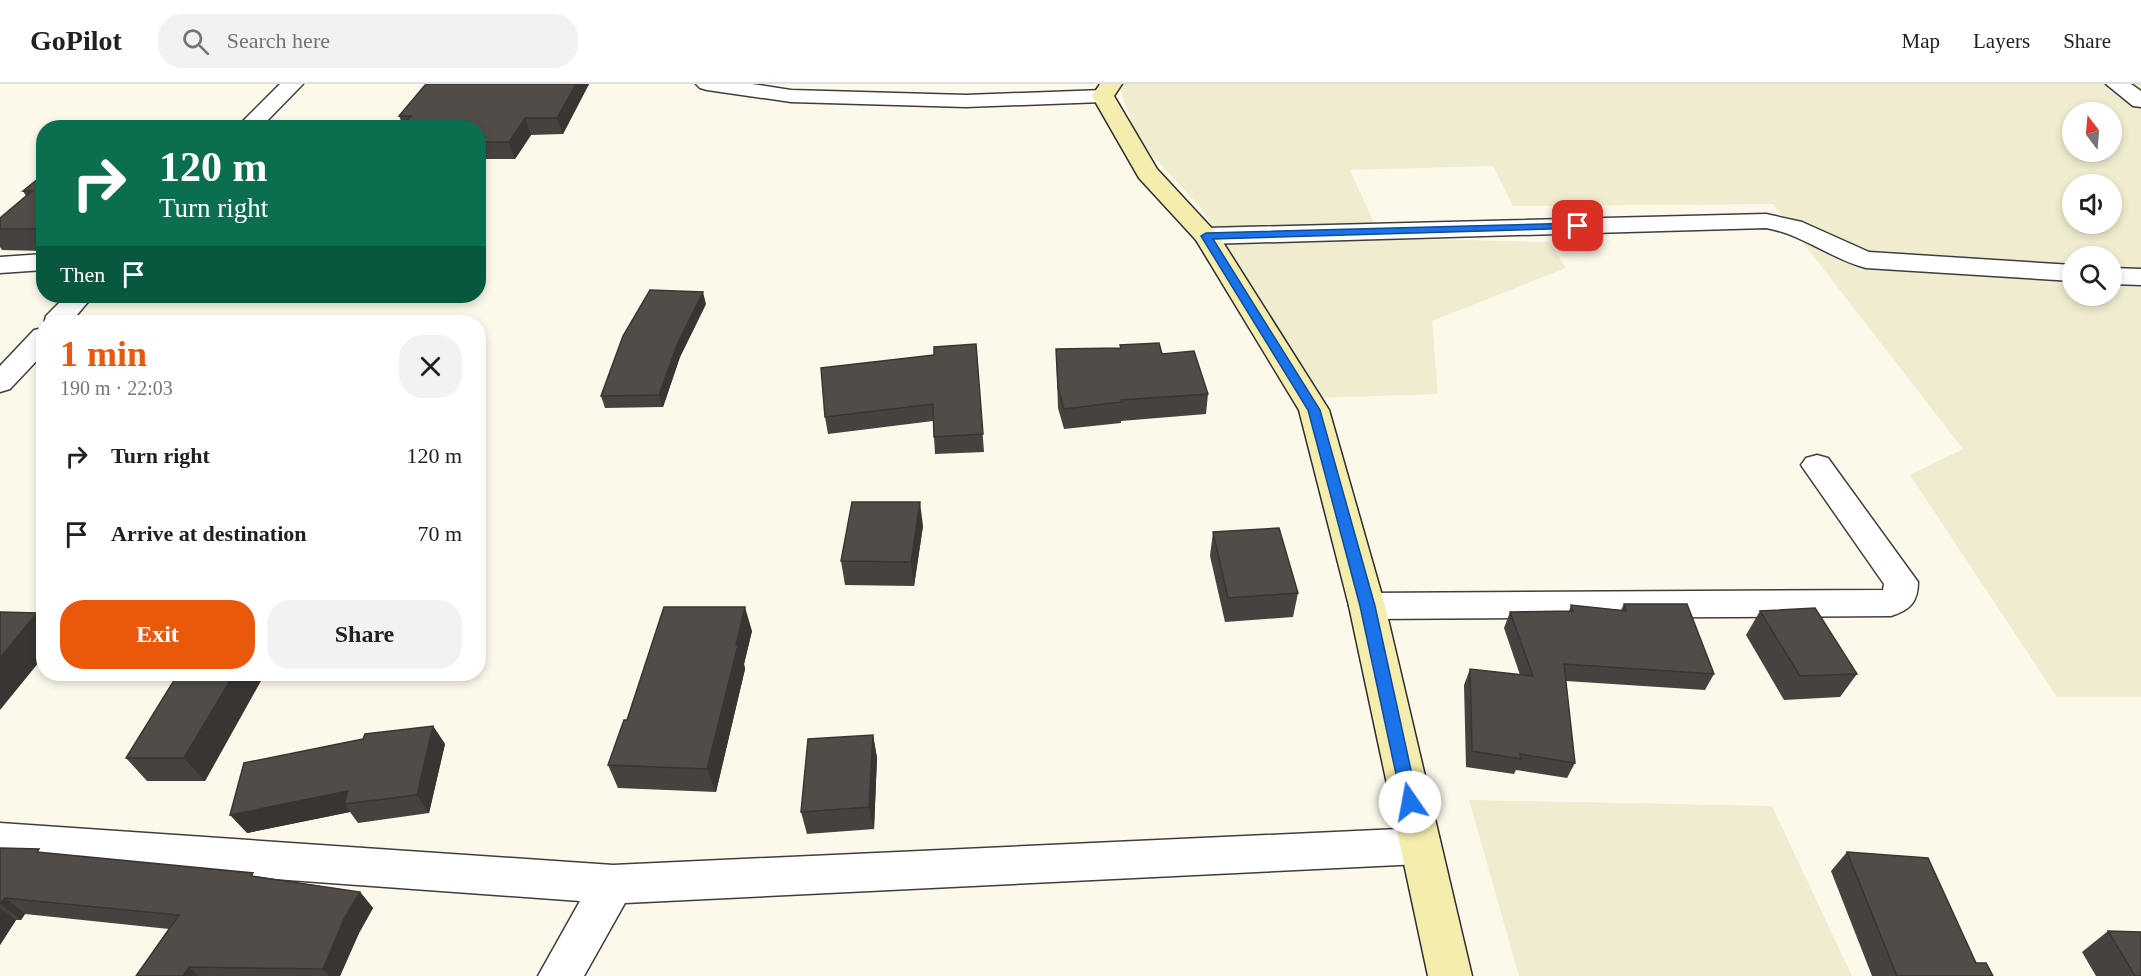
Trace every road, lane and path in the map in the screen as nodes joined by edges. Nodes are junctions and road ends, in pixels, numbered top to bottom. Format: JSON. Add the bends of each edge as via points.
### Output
{"nodes":[{"id":1,"x":292,"y":84,"type":"edge"},
{"id":2,"x":707,"y":84,"type":"edge"},
{"id":3,"x":2117,"y":84,"type":"edge"},
{"id":4,"x":1107,"y":90,"type":"edge"},
{"id":5,"x":2141,"y":101,"type":"edge"},
{"id":6,"x":255,"y":120,"type":"edge"},
{"id":7,"x":1206,"y":236,"type":"junction"},
{"id":8,"x":36,"y":263,"type":"edge"},
{"id":9,"x":0,"y":265,"type":"edge"},
{"id":10,"x":2062,"y":272,"type":"edge"},
{"id":11,"x":2122,"y":276,"type":"edge"},
{"id":12,"x":2141,"y":277,"type":"edge"},
{"id":13,"x":74,"y":303,"type":"edge"},
{"id":14,"x":62,"y":315,"type":"edge"},
{"id":15,"x":36,"y":345,"type":"edge"},
{"id":16,"x":0,"y":383,"type":"edge"},
{"id":17,"x":1817,"y":465,"type":"dead end"},
{"id":18,"x":1367,"y":606,"type":"junction"},
{"id":19,"x":0,"y":841,"type":"edge"},
{"id":20,"x":1420,"y":846,"type":"junction"},
{"id":21,"x":613,"y":884,"type":"junction"},
{"id":22,"x":560,"y":976,"type":"edge"},
{"id":23,"x":1450,"y":976,"type":"edge"}],
"edges":[{"from":1,"to":6,"type":"street"},
{"from":2,"to":4,"type":"street","via":[[791,96],[966,100]]},
{"from":3,"to":5,"type":"street"},
{"from":4,"to":7,"type":"street","via":[[1147,173]]},
{"from":7,"to":10,"type":"street","via":[[1766,221],[1801,227],[1849,255],[1866,260]]},
{"from":7,"to":18,"type":"street","via":[[1314,410]]},
{"from":8,"to":9,"type":"street"},
{"from":11,"to":12,"type":"street"},
{"from":13,"to":14,"type":"street"},
{"from":15,"to":16,"type":"street"},
{"from":17,"to":18,"type":"street","via":[[1901,582],[1901,595],[1891,603]]},
{"from":18,"to":20,"type":"street"},
{"from":19,"to":21,"type":"street"},
{"from":20,"to":21,"type":"street"},
{"from":20,"to":23,"type":"street"},
{"from":21,"to":22,"type":"street"}]}
